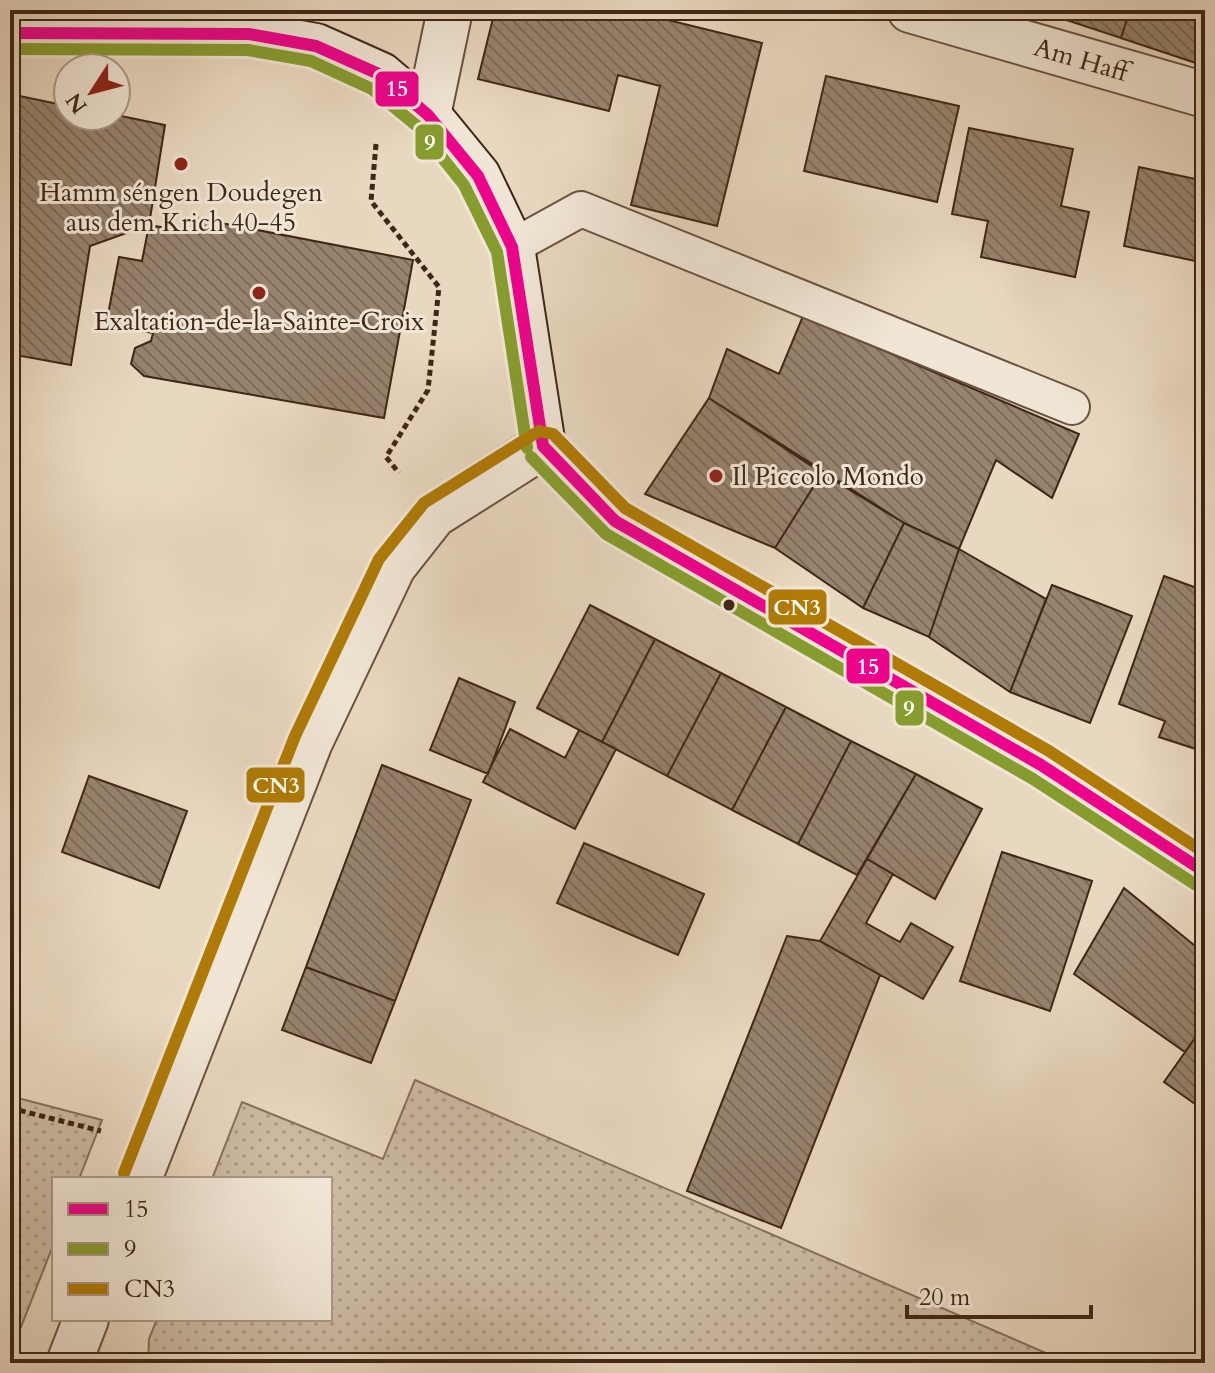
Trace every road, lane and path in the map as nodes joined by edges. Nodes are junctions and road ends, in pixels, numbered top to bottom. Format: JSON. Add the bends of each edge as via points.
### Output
{"nodes":[{"id":1,"x":450,"y":10,"type":"edge"},
{"id":2,"x":910,"y":10,"type":"edge"},
{"id":3,"x":10,"y":33,"type":"edge"},
{"id":4,"x":381,"y":75,"type":"junction"},
{"id":5,"x":1205,"y":95,"type":"edge"},
{"id":6,"x":428,"y":115,"type":"junction"},
{"id":7,"x":512,"y":247,"type":"junction"},
{"id":8,"x":1072,"y":407,"type":"dead end"},
{"id":9,"x":543,"y":446,"type":"junction"},
{"id":10,"x":434,"y":515,"type":"junction"},
{"id":11,"x":1205,"y":872,"type":"edge"},
{"id":12,"x":10,"y":1108,"type":"edge"},
{"id":13,"x":146,"y":1162,"type":"edge"},
{"id":14,"x":85,"y":1321,"type":"edge"},
{"id":15,"x":69,"y":1363,"type":"edge"}],
"edges":[{"from":1,"to":6,"type":"main road"},
{"from":2,"to":5,"type":"main road","name":"Am Haff"},
{"from":3,"to":4,"type":"main road","via":[[249,34],[316,46]]},
{"from":4,"to":6,"type":"main road"},
{"from":4,"to":10,"type":"path","via":[[371,201],[439,287],[428,390],[386,457]]},
{"from":6,"to":7,"type":"main road","via":[[478,176]]},
{"from":7,"to":8,"type":"lane","via":[[581,209]]},
{"from":7,"to":9,"type":"main road"},
{"from":9,"to":10,"type":"main road"},
{"from":9,"to":11,"type":"main road","via":[[615,521],[1041,765]]},
{"from":10,"to":13,"type":"main road","via":[[393,567],[310,742]]},
{"from":12,"to":13,"type":"path"},
{"from":14,"to":15,"type":"main road"}]}
